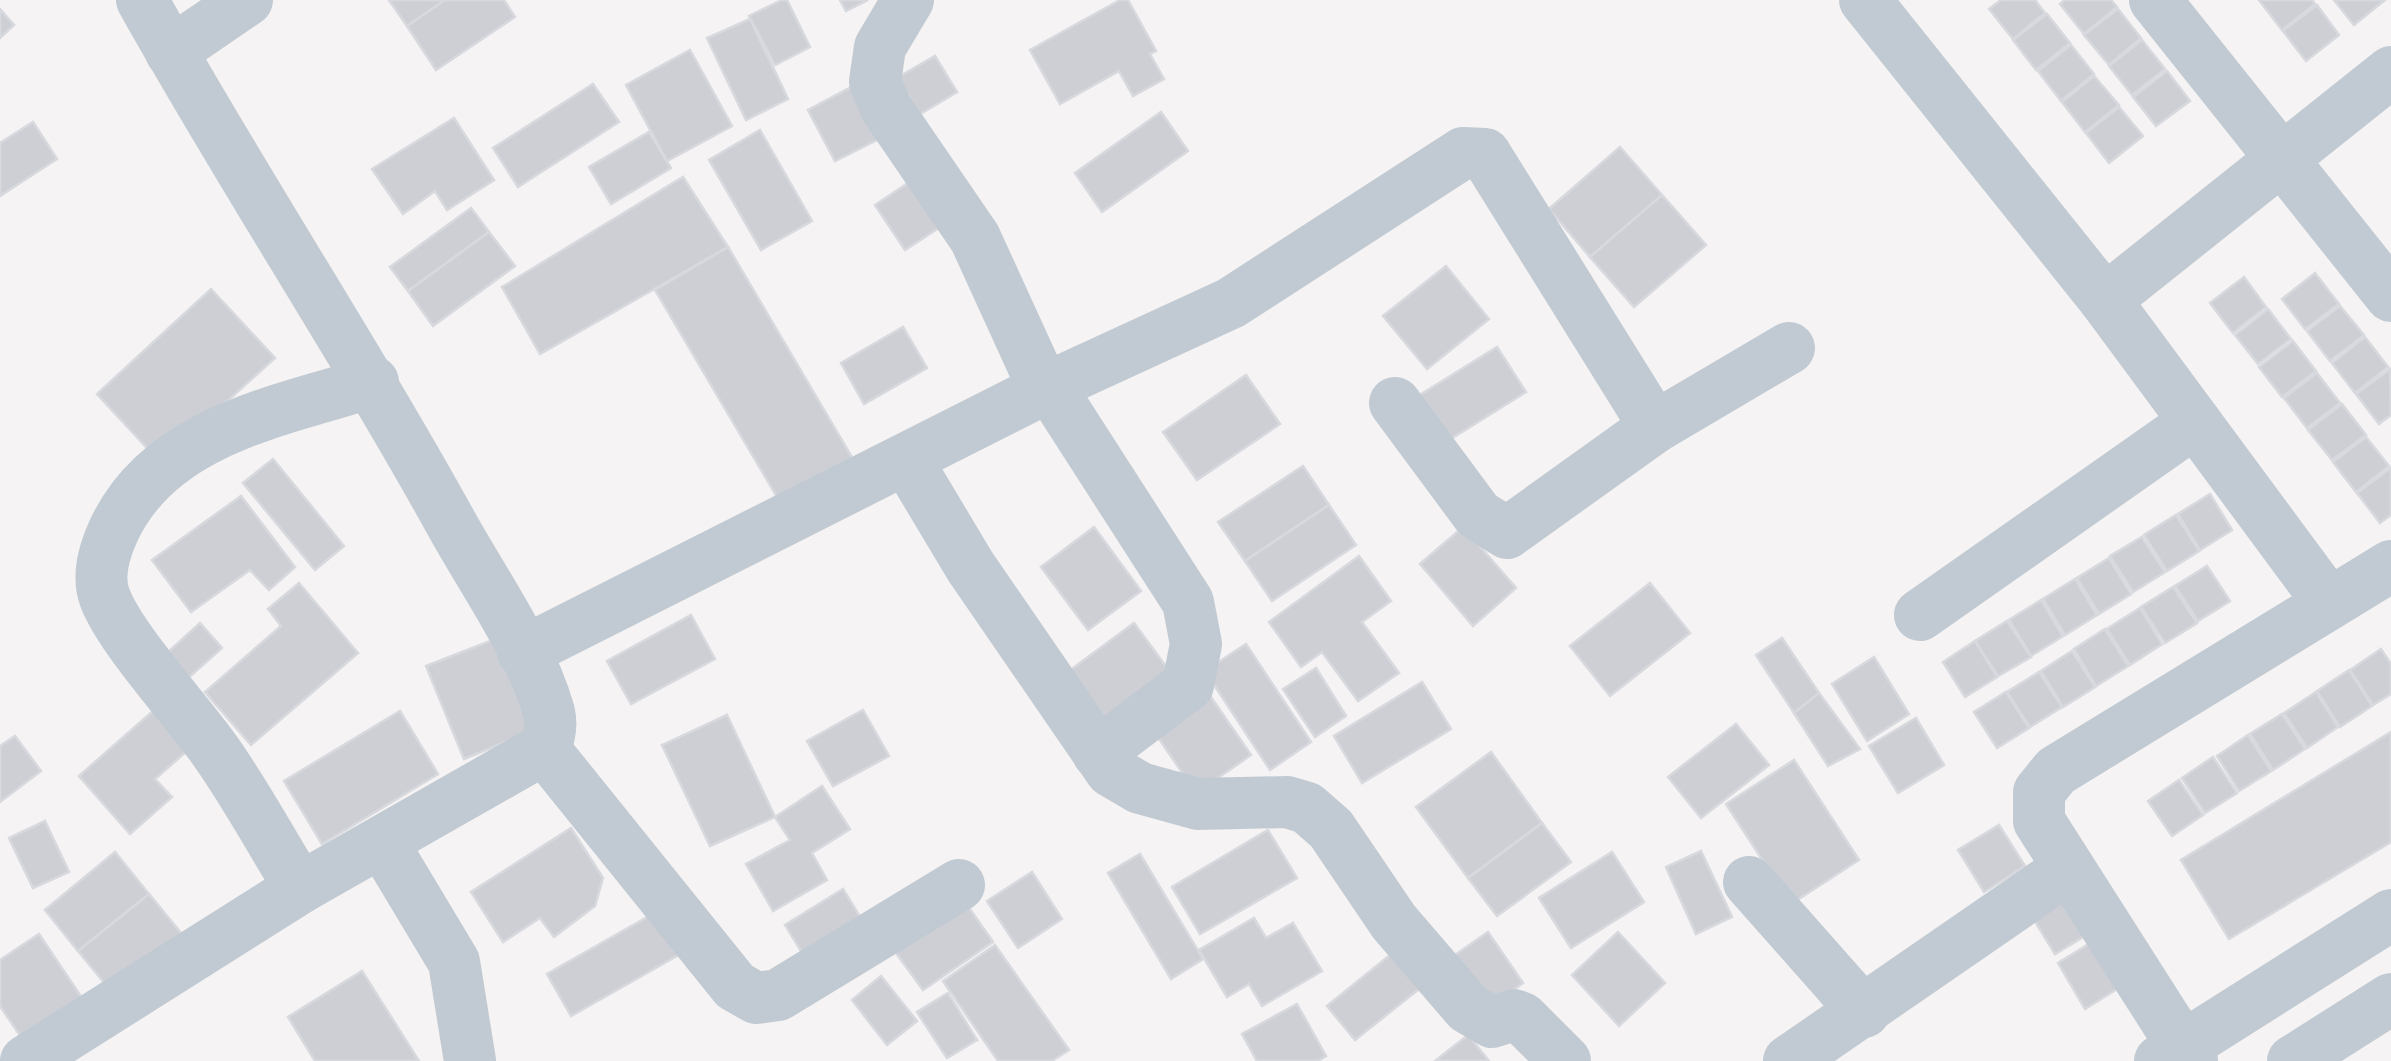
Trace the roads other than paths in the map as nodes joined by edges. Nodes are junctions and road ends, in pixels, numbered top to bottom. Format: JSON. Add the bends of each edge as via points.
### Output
{"nodes":[{"id":1,"x":142,"y":0,"type":"edge"},
{"id":2,"x":247,"y":0,"type":"edge"},
{"id":3,"x":908,"y":0,"type":"edge"},
{"id":4,"x":1865,"y":0,"type":"edge"},
{"id":5,"x":2155,"y":0,"type":"edge"},
{"id":6,"x":171,"y":52,"type":"junction"},
{"id":7,"x":2391,"y":72,"type":"edge"},
{"id":8,"x":2282,"y":158,"type":"junction"},
{"id":9,"x":2391,"y":296,"type":"edge"},
{"id":10,"x":2106,"y":300,"type":"junction"},
{"id":11,"x":1789,"y":348,"type":"dead end"},
{"id":12,"x":373,"y":382,"type":"junction"},
{"id":13,"x":1047,"y":389,"type":"junction"},
{"id":14,"x":1395,"y":403,"type":"dead end"},
{"id":15,"x":2195,"y":422,"type":"junction"},
{"id":16,"x":1656,"y":427,"type":"junction"},
{"id":17,"x":906,"y":458,"type":"junction"},
{"id":18,"x":2391,"y":566,"type":"edge"},
{"id":19,"x":2329,"y":602,"type":"junction"},
{"id":20,"x":1920,"y":615,"type":"dead end"},
{"id":21,"x":523,"y":652,"type":"junction"},
{"id":22,"x":544,"y":749,"type":"junction"},
{"id":23,"x":1098,"y":753,"type":"junction"},
{"id":24,"x":382,"y":842,"type":"junction"},
{"id":25,"x":2066,"y":870,"type":"junction"},
{"id":26,"x":1749,"y":882,"type":"dead end"},
{"id":27,"x":960,"y":885,"type":"dead end"},
{"id":28,"x":300,"y":888,"type":"junction"},
{"id":29,"x":2391,"y":914,"type":"edge"},
{"id":30,"x":2391,"y":999,"type":"edge"},
{"id":31,"x":1864,"y":1012,"type":"junction"},
{"id":32,"x":2179,"y":1056,"type":"edge"},
{"id":33,"x":26,"y":1061,"type":"edge"},
{"id":34,"x":470,"y":1061,"type":"edge"},
{"id":35,"x":1565,"y":1061,"type":"edge"},
{"id":36,"x":1790,"y":1061,"type":"edge"},
{"id":37,"x":2294,"y":1061,"type":"edge"}],
"edges":[{"from":1,"to":6,"type":"street"},
{"from":2,"to":6,"type":"street"},
{"from":3,"to":13,"type":"street","via":[[880,46],[875,82],[975,238]]},
{"from":4,"to":10,"type":"street"},
{"from":5,"to":8,"type":"street"},
{"from":6,"to":12,"type":"street"},
{"from":7,"to":8,"type":"street"},
{"from":8,"to":9,"type":"street"},
{"from":8,"to":10,"type":"street"},
{"from":10,"to":15,"type":"street"},
{"from":11,"to":16,"type":"street"},
{"from":12,"to":21,"type":"street"},
{"from":12,"to":28,"type":"street","via":[[198,442],[156,472],[122,512],[101,580],[117,619],[218,755]]},
{"from":13,"to":16,"type":"street","via":[[1231,303],[1463,154],[1485,154]]},
{"from":13,"to":17,"type":"street"},
{"from":13,"to":23,"type":"street","via":[[1170,569],[1193,618],[1188,685]]},
{"from":14,"to":16,"type":"street","via":[[1478,515],[1507,532]]},
{"from":15,"to":19,"type":"street"},
{"from":15,"to":20,"type":"street"},
{"from":17,"to":21,"type":"street"},
{"from":17,"to":23,"type":"street","via":[[970,566]]},
{"from":18,"to":19,"type":"street"},
{"from":19,"to":25,"type":"street","via":[[2056,771],[2039,792],[2039,821]]},
{"from":21,"to":22,"type":"street","via":[[549,713]]},
{"from":22,"to":24,"type":"street"},
{"from":22,"to":27,"type":"street","via":[[735,986],[756,998],[778,995]]},
{"from":23,"to":35,"type":"street","via":[[1140,788],[1198,804],[1287,802],[1306,808],[1330,829],[1394,922],[1468,1008],[1492,1022],[1522,1018]]},
{"from":24,"to":28,"type":"street"},
{"from":24,"to":34,"type":"street","via":[[454,962]]},
{"from":25,"to":31,"type":"street"},
{"from":25,"to":32,"type":"street"},
{"from":26,"to":31,"type":"street"},
{"from":28,"to":33,"type":"street"},
{"from":29,"to":32,"type":"street"},
{"from":30,"to":37,"type":"street"},
{"from":31,"to":36,"type":"street"}]}
